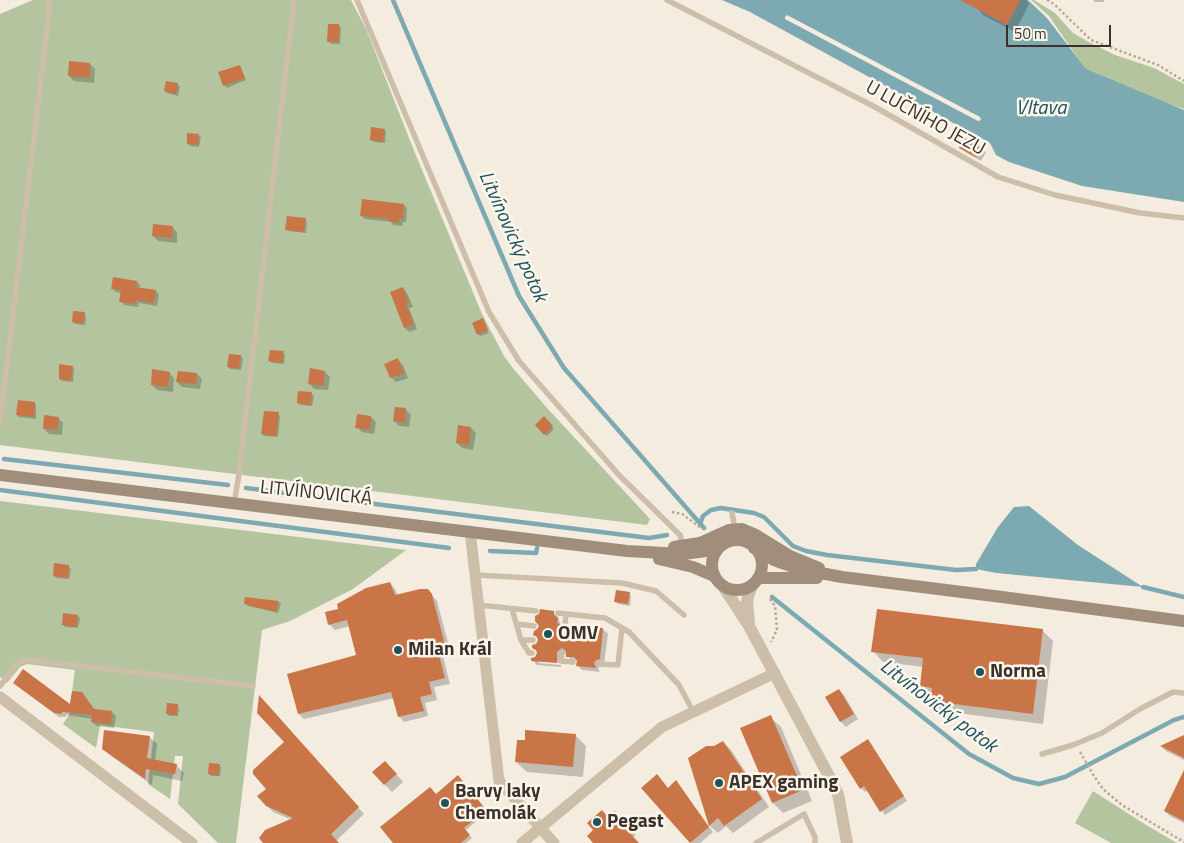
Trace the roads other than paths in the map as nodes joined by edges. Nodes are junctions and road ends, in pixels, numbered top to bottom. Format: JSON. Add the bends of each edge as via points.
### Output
{"nodes":[{"id":1,"x":47,"y":0,"type":"edge"},
{"id":2,"x":294,"y":0,"type":"edge"},
{"id":3,"x":357,"y":0,"type":"edge"},
{"id":4,"x":667,"y":0,"type":"edge"},
{"id":5,"x":1184,"y":218,"type":"edge"},
{"id":6,"x":0,"y":423,"type":"edge"},
{"id":7,"x":0,"y":475,"type":"edge"},
{"id":8,"x":234,"y":504,"type":"junction"},
{"id":9,"x":732,"y":513,"type":"dead end"},
{"id":10,"x":735,"y":529,"type":"junction"},
{"id":11,"x":470,"y":531,"type":"junction"},
{"id":12,"x":722,"y":545,"type":"junction"},
{"id":13,"x":683,"y":546,"type":"junction"},
{"id":14,"x":754,"y":548,"type":"junction"},
{"id":15,"x":627,"y":551,"type":"junction"},
{"id":16,"x":476,"y":575,"type":"junction"},
{"id":17,"x":714,"y":576,"type":"junction"},
{"id":18,"x":842,"y":578,"type":"junction"},
{"id":19,"x":755,"y":581,"type":"junction"},
{"id":20,"x":724,"y":586,"type":"junction"},
{"id":21,"x":479,"y":605,"type":"junction"},
{"id":22,"x":512,"y":609,"type":"junction"},
{"id":23,"x":536,"y":611,"type":"dead end"},
{"id":24,"x":558,"y":613,"type":"dead end"},
{"id":25,"x":566,"y":614,"type":"junction"},
{"id":26,"x":684,"y":615,"type":"dead end"},
{"id":27,"x":1184,"y":621,"type":"edge"},
{"id":28,"x":517,"y":624,"type":"junction"},
{"id":29,"x":565,"y":624,"type":"dead end"},
{"id":30,"x":534,"y":626,"type":"dead end"},
{"id":31,"x":749,"y":626,"type":"junction"},
{"id":32,"x":622,"y":628,"type":"junction"},
{"id":33,"x":522,"y":640,"type":"junction"},
{"id":34,"x":533,"y":640,"type":"dead end"},
{"id":35,"x":532,"y":653,"type":"dead end"},
{"id":36,"x":554,"y":655,"type":"dead end"},
{"id":37,"x":573,"y":662,"type":"dead end"},
{"id":38,"x":600,"y":664,"type":"dead end"},
{"id":39,"x":775,"y":673,"type":"junction"},
{"id":40,"x":0,"y":686,"type":"edge"},
{"id":41,"x":253,"y":686,"type":"dead end"},
{"id":42,"x":1184,"y":693,"type":"edge"},
{"id":43,"x":0,"y":697,"type":"edge"},
{"id":44,"x":694,"y":713,"type":"junction"},
{"id":45,"x":1042,"y":754,"type":"dead end"},
{"id":46,"x":540,"y":828,"type":"junction"},
{"id":47,"x":192,"y":843,"type":"edge"},
{"id":48,"x":522,"y":843,"type":"edge"},
{"id":49,"x":554,"y":843,"type":"edge"},
{"id":50,"x":756,"y":843,"type":"edge"},
{"id":51,"x":815,"y":843,"type":"edge"},
{"id":52,"x":847,"y":843,"type":"edge"}],
"edges":[{"from":1,"to":6,"type":"lane","via":[[50,4]]},
{"from":2,"to":8,"type":"lane"},
{"from":3,"to":13,"type":"lane","via":[[489,312],[519,361],[619,475],[680,535]]},
{"from":4,"to":5,"type":"lane","name":"U LUČNÍHO JEZU","via":[[875,107],[998,177],[1064,197],[1140,213]]},
{"from":7,"to":8,"type":"main road","name":"LITVÍNOVICKÁ"},
{"from":8,"to":11,"type":"main road","name":"LITVÍNOVICKÁ"},
{"from":9,"to":10,"type":"lane"},
{"from":10,"to":13,"type":"main road"},
{"from":10,"to":18,"type":"main road","via":[[750,531],[790,556]]},
{"from":11,"to":15,"type":"main road","name":"LITVÍNOVICKÁ"},
{"from":11,"to":16,"type":"street"},
{"from":12,"to":14,"type":"main road","via":[[742,541]]},
{"from":12,"to":15,"type":"main road","name":"LITVÍNOVICKÁ","via":[[683,554]]},
{"from":12,"to":17,"type":"main road","via":[[712,563]]},
{"from":13,"to":15,"type":"main road"},
{"from":14,"to":18,"type":"main road","via":[[799,569]]},
{"from":14,"to":19,"type":"main road","via":[[761,560]]},
{"from":15,"to":17,"type":"main road","name":"LITVÍNOVICKÁ","via":[[692,567]]},
{"from":16,"to":21,"type":"street"},
{"from":16,"to":26,"type":"lane","via":[[622,583],[656,591]]},
{"from":17,"to":20,"type":"main road"},
{"from":18,"to":19,"type":"main road"},
{"from":18,"to":27,"type":"main road"},
{"from":19,"to":20,"type":"main road","via":[[736,590]]},
{"from":19,"to":31,"type":"street","via":[[747,601]]},
{"from":20,"to":31,"type":"street"},
{"from":21,"to":22,"type":"lane"},
{"from":21,"to":46,"type":"street","via":[[499,781]]},
{"from":22,"to":23,"type":"lane"},
{"from":22,"to":28,"type":"lane"},
{"from":24,"to":25,"type":"lane"},
{"from":25,"to":29,"type":"lane"},
{"from":25,"to":32,"type":"lane","via":[[605,618]]},
{"from":28,"to":30,"type":"lane"},
{"from":28,"to":33,"type":"lane"},
{"from":31,"to":39,"type":"street"},
{"from":32,"to":38,"type":"lane","via":[[618,665]]},
{"from":32,"to":44,"type":"lane","via":[[680,685]]},
{"from":33,"to":34,"type":"lane"},
{"from":33,"to":35,"type":"lane"},
{"from":36,"to":37,"type":"lane","via":[[562,654],[561,661]]},
{"from":39,"to":44,"type":"street"},
{"from":39,"to":52,"type":"street","via":[[838,794]]},
{"from":40,"to":41,"type":"lane","via":[[17,664],[28,660]]},
{"from":42,"to":45,"type":"lane","via":[[1173,692],[1102,733]]},
{"from":43,"to":47,"type":"street"},
{"from":44,"to":46,"type":"street","via":[[662,727]]},
{"from":46,"to":48,"type":"street"},
{"from":46,"to":49,"type":"street"},
{"from":50,"to":51,"type":"lane","via":[[804,814]]}]}
